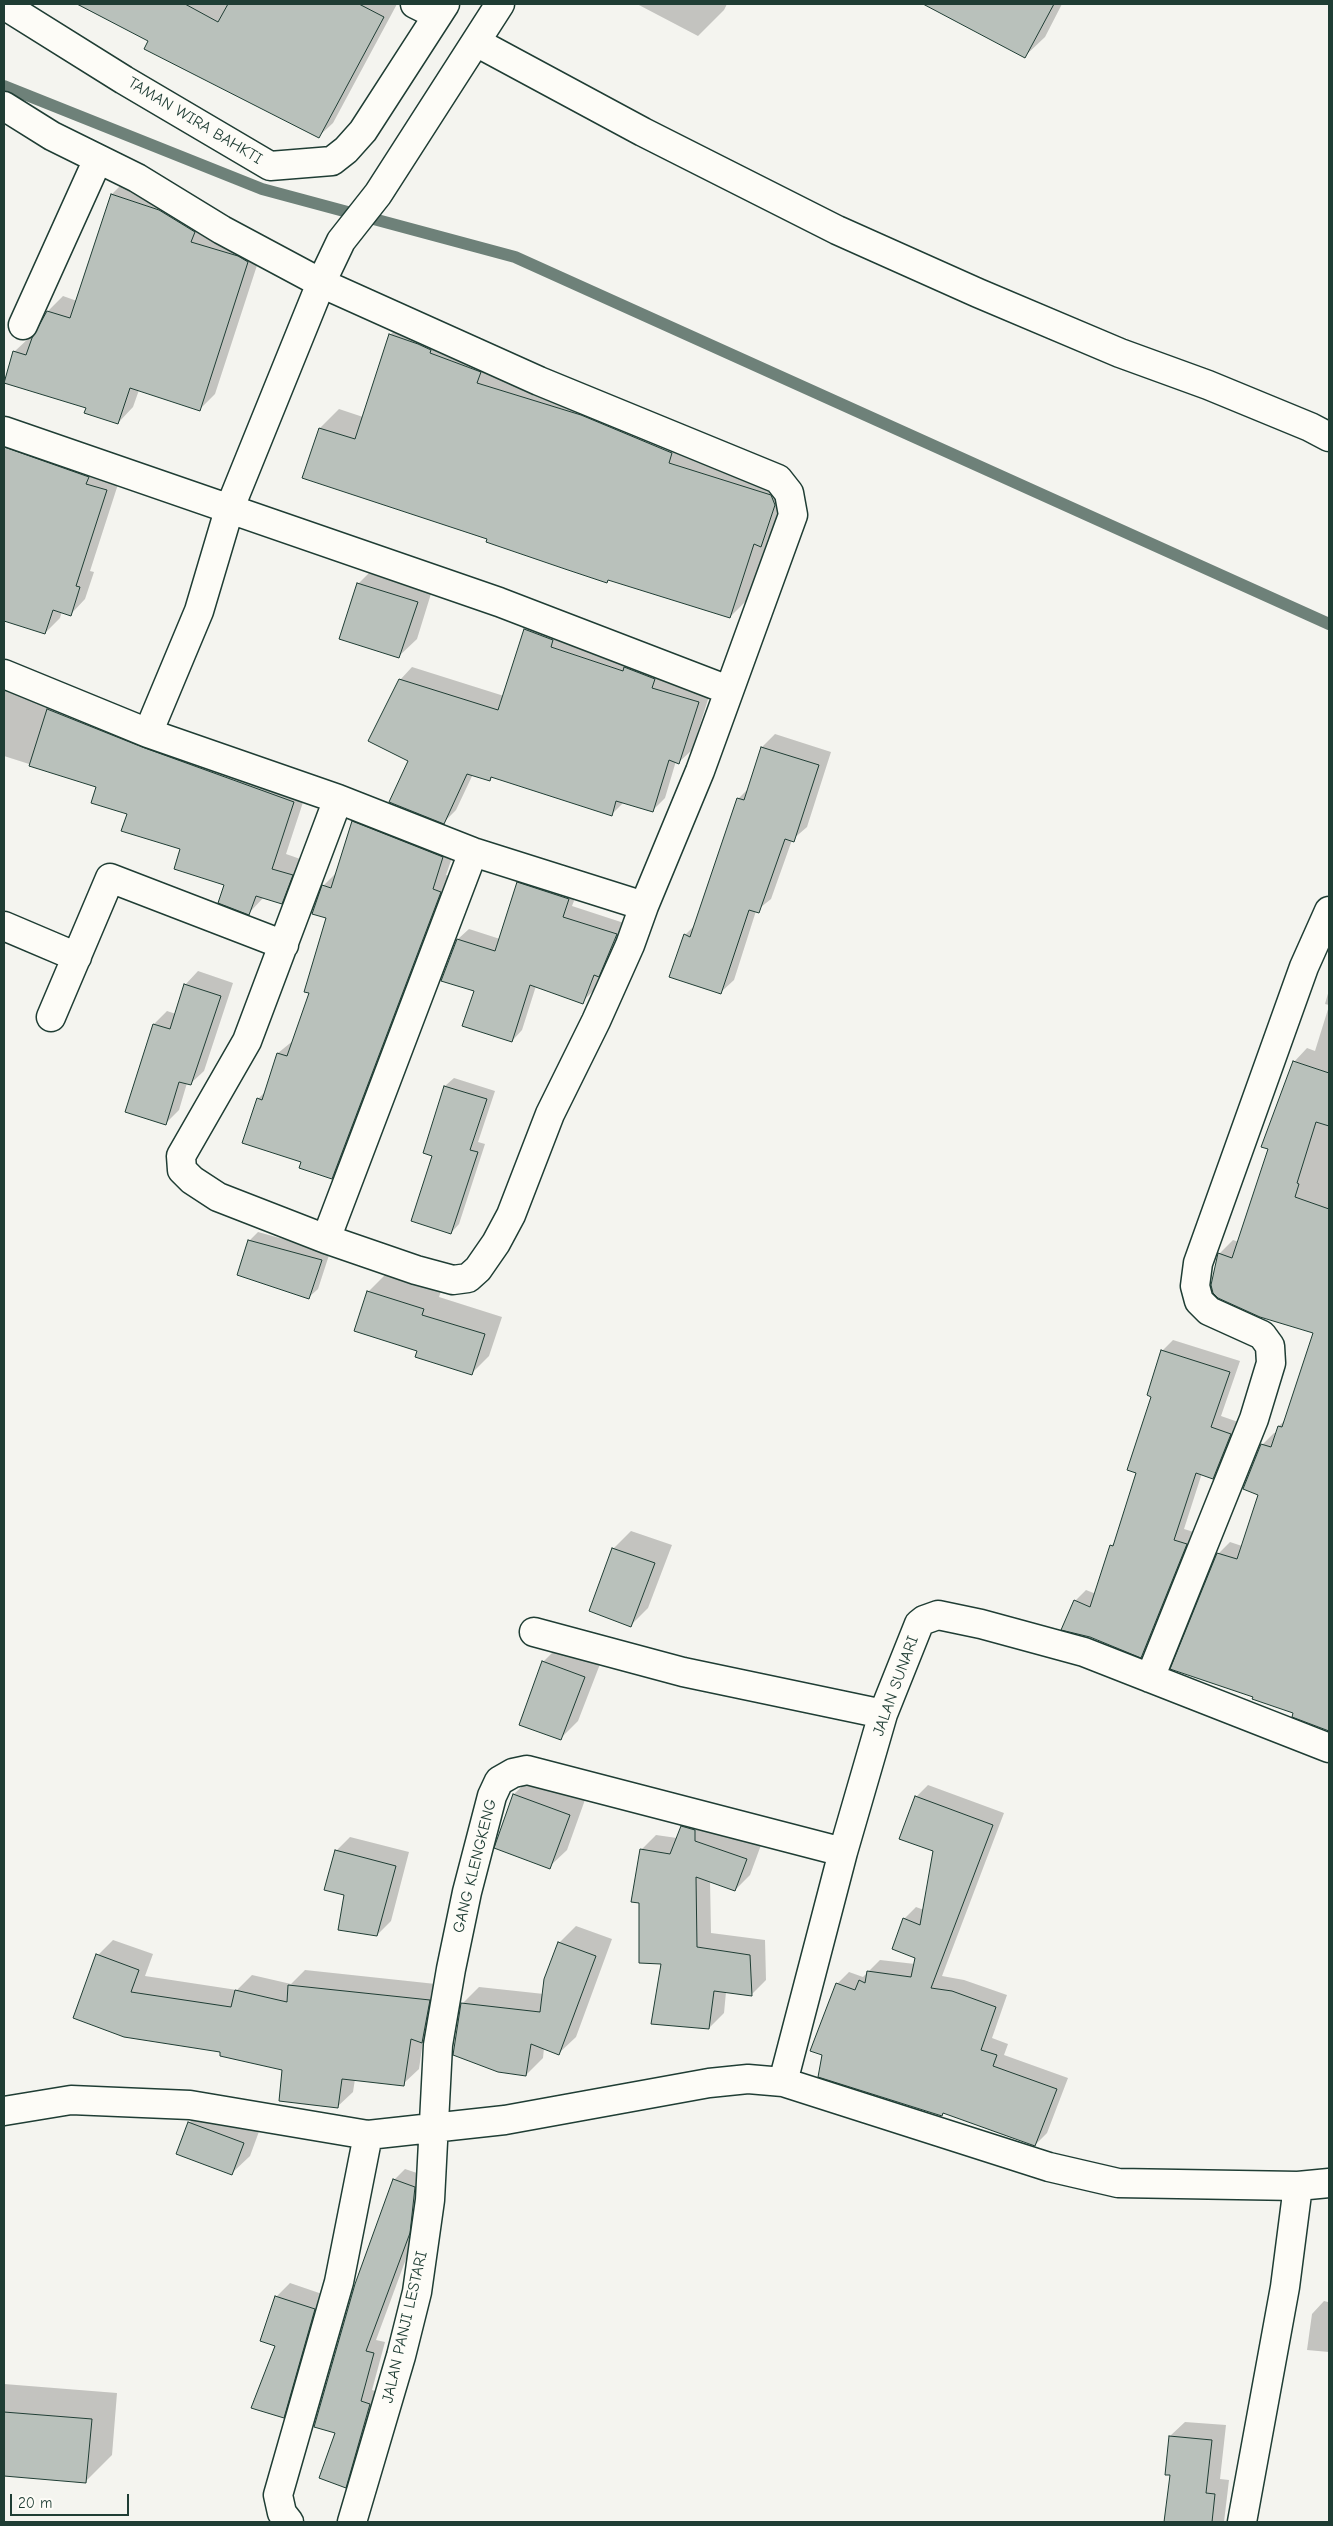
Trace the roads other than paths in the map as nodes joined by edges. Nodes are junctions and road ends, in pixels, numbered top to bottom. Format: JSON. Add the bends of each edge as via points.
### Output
{"nodes":[{"id":1,"x":500,"y":4,"type":"edge"},
{"id":2,"x":4,"y":5,"type":"edge"},
{"id":3,"x":432,"y":8,"type":"edge"},
{"id":4,"x":476,"y":42,"type":"junction"},
{"id":5,"x":4,"y":106,"type":"edge"},
{"id":6,"x":98,"y":159,"type":"junction"},
{"id":7,"x":321,"y":283,"type":"junction"},
{"id":8,"x":23,"y":325,"type":"dead end"},
{"id":9,"x":4,"y":431,"type":"edge"},
{"id":10,"x":1329,"y":437,"type":"edge"},
{"id":11,"x":229,"y":510,"type":"junction"},
{"id":12,"x":4,"y":674,"type":"edge"},
{"id":13,"x":728,"y":690,"type":"junction"},
{"id":14,"x":148,"y":732,"type":"junction"},
{"id":15,"x":338,"y":799,"type":"junction"},
{"id":16,"x":473,"y":852,"type":"junction"},
{"id":17,"x":644,"y":906,"type":"junction"},
{"id":18,"x":1329,"y":911,"type":"edge"},
{"id":19,"x":4,"y":926,"type":"edge"},
{"id":20,"x":284,"y":945,"type":"junction"},
{"id":21,"x":77,"y":957,"type":"junction"},
{"id":22,"x":51,"y":1018,"type":"dead end"},
{"id":23,"x":326,"y":1240,"type":"junction"},
{"id":24,"x":534,"y":1632,"type":"dead end"},
{"id":25,"x":1150,"y":1678,"type":"junction"},
{"id":26,"x":884,"y":1714,"type":"junction"},
{"id":27,"x":1329,"y":1748,"type":"edge"},
{"id":28,"x":842,"y":1852,"type":"junction"},
{"id":29,"x":783,"y":2082,"type":"junction"},
{"id":30,"x":4,"y":2111,"type":"edge"},
{"id":31,"x":432,"y":2127,"type":"junction"},
{"id":32,"x":368,"y":2135,"type":"junction"},
{"id":33,"x":1329,"y":2183,"type":"edge"},
{"id":34,"x":1298,"y":2186,"type":"junction"},
{"id":35,"x":289,"y":2522,"type":"edge"},
{"id":36,"x":352,"y":2522,"type":"edge"},
{"id":37,"x":1242,"y":2522,"type":"edge"}],
"edges":[{"from":1,"to":4,"type":"street"},
{"from":2,"to":3,"type":"street","name":"TAMAN WIRA BAHKTI","via":[[270,166],[332,161],[346,150],[363,131]]},
{"from":4,"to":7,"type":"street","via":[[378,194],[341,240]]},
{"from":4,"to":10,"type":"street","via":[[643,132],[837,230],[1120,353],[1208,384]]},
{"from":5,"to":6,"type":"street","via":[[52,136]]},
{"from":6,"to":7,"type":"street"},
{"from":6,"to":8,"type":"street"},
{"from":7,"to":11,"type":"street"},
{"from":7,"to":13,"type":"street","via":[[539,381],[778,480],[785,486],[793,515]]},
{"from":9,"to":11,"type":"street"},
{"from":11,"to":13,"type":"street","via":[[499,602]]},
{"from":11,"to":14,"type":"street","via":[[199,611]]},
{"from":12,"to":14,"type":"street"},
{"from":13,"to":17,"type":"street","via":[[700,771]]},
{"from":14,"to":15,"type":"street"},
{"from":15,"to":16,"type":"street"},
{"from":15,"to":20,"type":"street"},
{"from":16,"to":17,"type":"street"},
{"from":16,"to":23,"type":"street"},
{"from":17,"to":23,"type":"street","via":[[630,946],[550,1114],[511,1215],[478,1270],[468,1278],[453,1280]]},
{"from":18,"to":25,"type":"street","via":[[1304,968],[1198,1263],[1195,1286],[1199,1301],[1209,1311],[1262,1334],[1270,1346],[1271,1363],[1254,1419]]},
{"from":19,"to":21,"type":"street"},
{"from":20,"to":21,"type":"street","via":[[110,878]]},
{"from":20,"to":23,"type":"street","via":[[248,1041],[181,1156],[182,1170],[218,1197]]},
{"from":21,"to":22,"type":"street"},
{"from":24,"to":26,"type":"street","via":[[683,1672]]},
{"from":25,"to":26,"type":"street","name":"JALAN SUNARI","via":[[1084,1652],[981,1624],[930,1616],[919,1624]]},
{"from":25,"to":27,"type":"street","name":"JALAN SUNARI"},
{"from":26,"to":28,"type":"street","name":"JALAN SUNARI"},
{"from":28,"to":29,"type":"street","name":"JALAN SUNARI"},
{"from":28,"to":31,"type":"street","name":"GANG KLENGKENG","via":[[527,1770],[499,1781],[492,1796],[467,1892],[451,1969],[438,2045]]},
{"from":29,"to":31,"type":"street","via":[[748,2079],[709,2083],[505,2120]]},
{"from":29,"to":34,"type":"street","via":[[1050,2167],[1118,2183]]},
{"from":30,"to":32,"type":"street","via":[[71,2100],[190,2104]]},
{"from":31,"to":32,"type":"street"},
{"from":31,"to":36,"type":"street","name":"JALAN PANJI LESTARI","via":[[430,2200],[417,2292]]},
{"from":32,"to":35,"type":"street","via":[[339,2282],[278,2495],[282,2513]]},
{"from":33,"to":34,"type":"street"},
{"from":34,"to":37,"type":"street","via":[[1285,2287]]}]}
